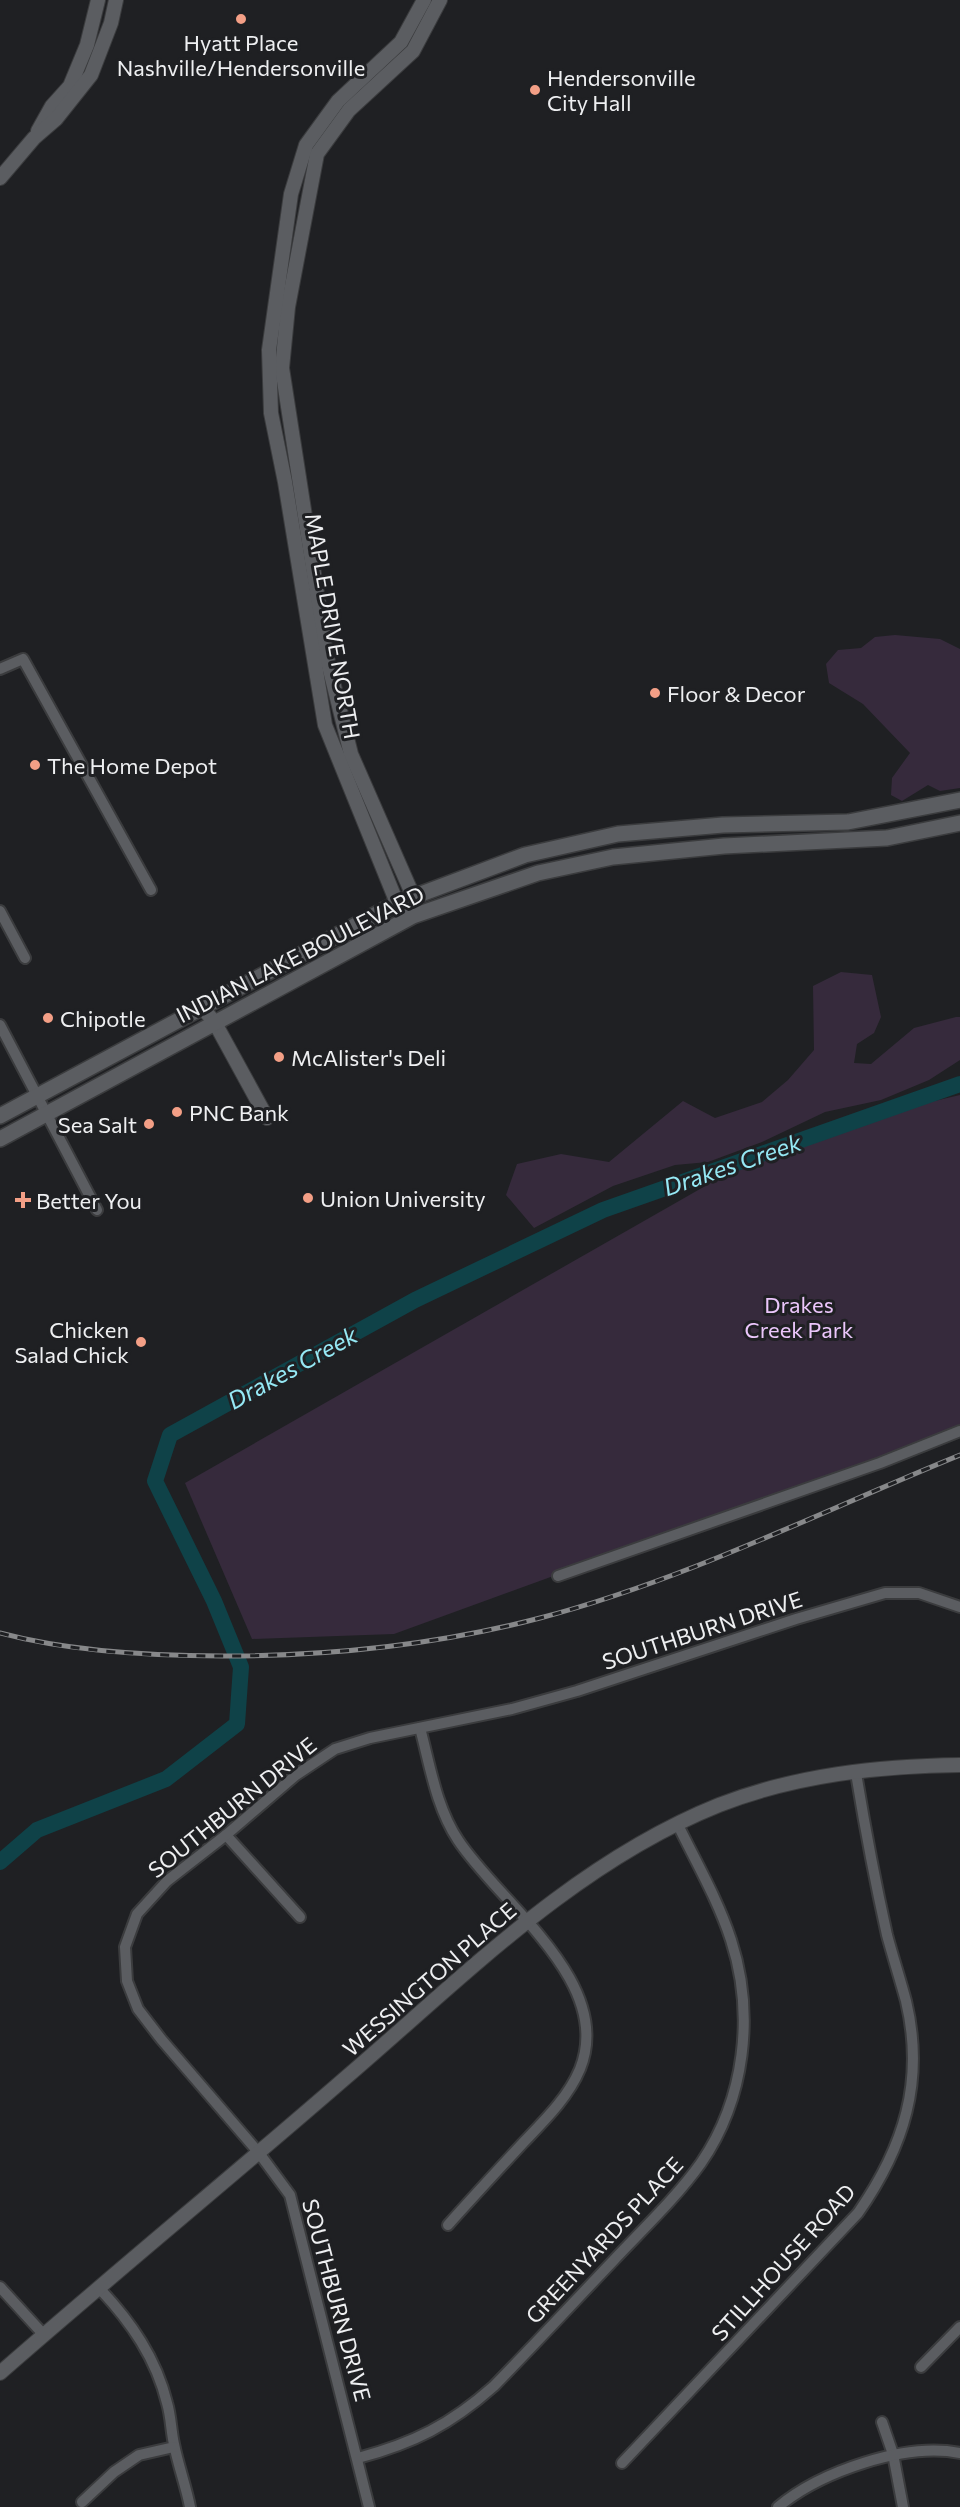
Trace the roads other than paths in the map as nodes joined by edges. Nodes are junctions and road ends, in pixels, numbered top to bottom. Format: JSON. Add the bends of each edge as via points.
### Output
{"nodes":[{"id":1,"x":98,"y":0,"type":"edge"},
{"id":2,"x":116,"y":0,"type":"edge"},
{"id":3,"x":424,"y":0,"type":"edge"},
{"id":4,"x":440,"y":0,"type":"edge"},
{"id":5,"x":401,"y":42,"type":"junction"},
{"id":6,"x":413,"y":51,"type":"junction"},
{"id":7,"x":343,"y":105,"type":"junction"},
{"id":8,"x":34,"y":138,"type":"junction"},
{"id":9,"x":0,"y":177,"type":"edge"},
{"id":10,"x":284,"y":239,"type":"junction"},
{"id":11,"x":298,"y":244,"type":"junction"},
{"id":12,"x":275,"y":368,"type":"junction"},
{"id":13,"x":321,"y":659,"type":"junction"},
{"id":14,"x":0,"y":669,"type":"edge"},
{"id":15,"x":351,"y":754,"type":"junction"},
{"id":16,"x":337,"y":759,"type":"junction"},
{"id":17,"x":960,"y":800,"type":"edge"},
{"id":18,"x":960,"y":823,"type":"edge"},
{"id":19,"x":151,"y":890,"type":"dead end"},
{"id":20,"x":414,"y":898,"type":"junction"},
{"id":21,"x":397,"y":903,"type":"junction"},
{"id":22,"x":0,"y":911,"type":"edge"},
{"id":23,"x":413,"y":916,"type":"junction"},
{"id":24,"x":25,"y":958,"type":"dead end"},
{"id":25,"x":202,"y":1007,"type":"junction"},
{"id":26,"x":215,"y":1023,"type":"junction"},
{"id":27,"x":0,"y":1025,"type":"edge"},
{"id":28,"x":36,"y":1096,"type":"junction"},
{"id":29,"x":46,"y":1113,"type":"junction"},
{"id":30,"x":0,"y":1116,"type":"edge"},
{"id":31,"x":267,"y":1118,"type":"dead end"},
{"id":32,"x":0,"y":1138,"type":"edge"},
{"id":33,"x":98,"y":1210,"type":"dead end"},
{"id":34,"x":960,"y":1431,"type":"edge"},
{"id":35,"x":558,"y":1576,"type":"dead end"},
{"id":36,"x":960,"y":1607,"type":"edge"},
{"id":37,"x":420,"y":1728,"type":"junction"},
{"id":38,"x":960,"y":1765,"type":"edge"},
{"id":39,"x":856,"y":1773,"type":"junction"},
{"id":40,"x":678,"y":1825,"type":"junction"},
{"id":41,"x":226,"y":1835,"type":"junction"},
{"id":42,"x":300,"y":1917,"type":"dead end"},
{"id":43,"x":526,"y":1923,"type":"junction"},
{"id":44,"x":259,"y":2153,"type":"junction"},
{"id":45,"x":448,"y":2224,"type":"dead end"},
{"id":46,"x":0,"y":2287,"type":"edge"},
{"id":47,"x":100,"y":2289,"type":"junction"},
{"id":48,"x":960,"y":2327,"type":"edge"},
{"id":49,"x":44,"y":2335,"type":"junction"},
{"id":50,"x":921,"y":2367,"type":"dead end"},
{"id":51,"x":0,"y":2373,"type":"edge"},
{"id":52,"x":882,"y":2422,"type":"dead end"},
{"id":53,"x":174,"y":2447,"type":"junction"},
{"id":54,"x":960,"y":2453,"type":"edge"},
{"id":55,"x":893,"y":2454,"type":"junction"},
{"id":56,"x":358,"y":2458,"type":"junction"},
{"id":57,"x":622,"y":2463,"type":"dead end"},
{"id":58,"x":82,"y":2502,"type":"dead end"},
{"id":59,"x":190,"y":2507,"type":"edge"},
{"id":60,"x":369,"y":2507,"type":"edge"},
{"id":61,"x":777,"y":2507,"type":"edge"},
{"id":62,"x":903,"y":2507,"type":"edge"}],
"edges":[{"from":1,"to":8,"type":"street","via":[[87,45],[70,86],[52,106]]},
{"from":2,"to":8,"type":"street","via":[[91,75],[56,119]]},
{"from":3,"to":5,"type":"street","name":"MAPLE DRIVE NORTH"},
{"from":4,"to":6,"type":"street","name":"MAPLE DRIVE NORTH"},
{"from":5,"to":6,"type":"street"},
{"from":5,"to":7,"type":"street","name":"MAPLE DRIVE NORTH"},
{"from":6,"to":7,"type":"street","name":"MAPLE DRIVE NORTH"},
{"from":7,"to":10,"type":"street","name":"MAPLE DRIVE NORTH","via":[[306,145],[291,194]]},
{"from":7,"to":11,"type":"street","name":"MAPLE DRIVE NORTH","via":[[317,154]]},
{"from":8,"to":9,"type":"street"},
{"from":10,"to":11,"type":"street"},
{"from":10,"to":12,"type":"street","name":"MAPLE DRIVE NORTH"},
{"from":11,"to":12,"type":"street","name":"MAPLE DRIVE NORTH"},
{"from":12,"to":13,"type":"street","name":"MAPLE DRIVE NORTH"},
{"from":13,"to":15,"type":"street","name":"MAPLE DRIVE NORTH"},
{"from":13,"to":16,"type":"street","name":"MAPLE DRIVE NORTH","via":[[325,725]]},
{"from":14,"to":19,"type":"street","via":[[23,659]]},
{"from":15,"to":16,"type":"street"},
{"from":15,"to":20,"type":"street","name":"MAPLE DRIVE NORTH"},
{"from":16,"to":21,"type":"street","name":"MAPLE DRIVE NORTH"},
{"from":17,"to":20,"type":"main road","name":"INDIAN LAKE BOULEVARD","via":[[848,822],[723,825],[618,834],[525,855]]},
{"from":18,"to":23,"type":"main road","name":"INDIAN LAKE BOULEVARD","via":[[888,838],[724,846],[613,857],[537,873]]},
{"from":20,"to":21,"type":"main road","name":"INDIAN LAKE BOULEVARD"},
{"from":20,"to":23,"type":"street","name":"MAPLE DRIVE NORTH"},
{"from":21,"to":23,"type":"street","name":"MAPLE DRIVE NORTH"},
{"from":21,"to":25,"type":"main road","name":"INDIAN LAKE BOULEVARD"},
{"from":22,"to":24,"type":"street"},
{"from":23,"to":26,"type":"main road","name":"INDIAN LAKE BOULEVARD"},
{"from":25,"to":26,"type":"street"},
{"from":25,"to":28,"type":"main road","name":"INDIAN LAKE BOULEVARD"},
{"from":26,"to":29,"type":"main road","name":"INDIAN LAKE BOULEVARD"},
{"from":26,"to":31,"type":"street"},
{"from":27,"to":28,"type":"street"},
{"from":28,"to":29,"type":"street"},
{"from":28,"to":30,"type":"main road","name":"INDIAN LAKE BOULEVARD"},
{"from":29,"to":32,"type":"main road","name":"INDIAN LAKE BOULEVARD"},
{"from":29,"to":33,"type":"street"},
{"from":34,"to":35,"type":"street"},
{"from":36,"to":37,"type":"street","name":"SOUTHBURN DRIVE","via":[[920,1593],[885,1593],[577,1691]]},
{"from":37,"to":41,"type":"street","name":"SOUTHBURN DRIVE","via":[[335,1749],[296,1775]]},
{"from":37,"to":43,"type":"street","via":[[441,1805],[458,1839]]},
{"from":38,"to":39,"type":"street","name":"WESSINGTON PLACE","via":[[902,1766]]},
{"from":39,"to":40,"type":"street","name":"WESSINGTON PLACE","via":[[770,1787],[716,1806]]},
{"from":39,"to":57,"type":"street","name":"STILLHOUSE ROAD","via":[[869,1860],[906,2003],[913,2050],[910,2096],[902,2130],[882,2178],[858,2213]]},
{"from":40,"to":43,"type":"street","name":"WESSINGTON PLACE","via":[[637,1845]]},
{"from":40,"to":56,"type":"street","name":"GREENYARDS PLACE","via":[[732,1941],[744,2009],[745,2044],[719,2132],[701,2163],[666,2205],[494,2386],[435,2431],[396,2448]]},
{"from":41,"to":42,"type":"street"},
{"from":41,"to":44,"type":"street","name":"SOUTHBURN DRIVE","via":[[166,1881],[137,1914],[125,1947],[127,1981],[138,2009],[161,2039]]},
{"from":43,"to":44,"type":"street","name":"WESSINGTON PLACE"},
{"from":43,"to":45,"type":"street","via":[[572,1977],[580,1998],[586,2038],[581,2068],[564,2097]]},
{"from":44,"to":47,"type":"street","name":"WESSINGTON PLACE"},
{"from":44,"to":56,"type":"street","name":"SOUTHBURN DRIVE","via":[[290,2194]]},
{"from":46,"to":49,"type":"street"},
{"from":47,"to":49,"type":"street","name":"WESSINGTON PLACE"},
{"from":47,"to":53,"type":"street","via":[[141,2339],[154,2366],[167,2403]]},
{"from":48,"to":50,"type":"street"},
{"from":49,"to":51,"type":"street","name":"WESSINGTON PLACE"},
{"from":52,"to":55,"type":"street"},
{"from":53,"to":58,"type":"street","via":[[139,2455]]},
{"from":53,"to":59,"type":"street"},
{"from":54,"to":55,"type":"street"},
{"from":55,"to":61,"type":"street","via":[[837,2473]]},
{"from":55,"to":62,"type":"street"},
{"from":56,"to":60,"type":"street","name":"SOUTHBURN DRIVE"}]}
